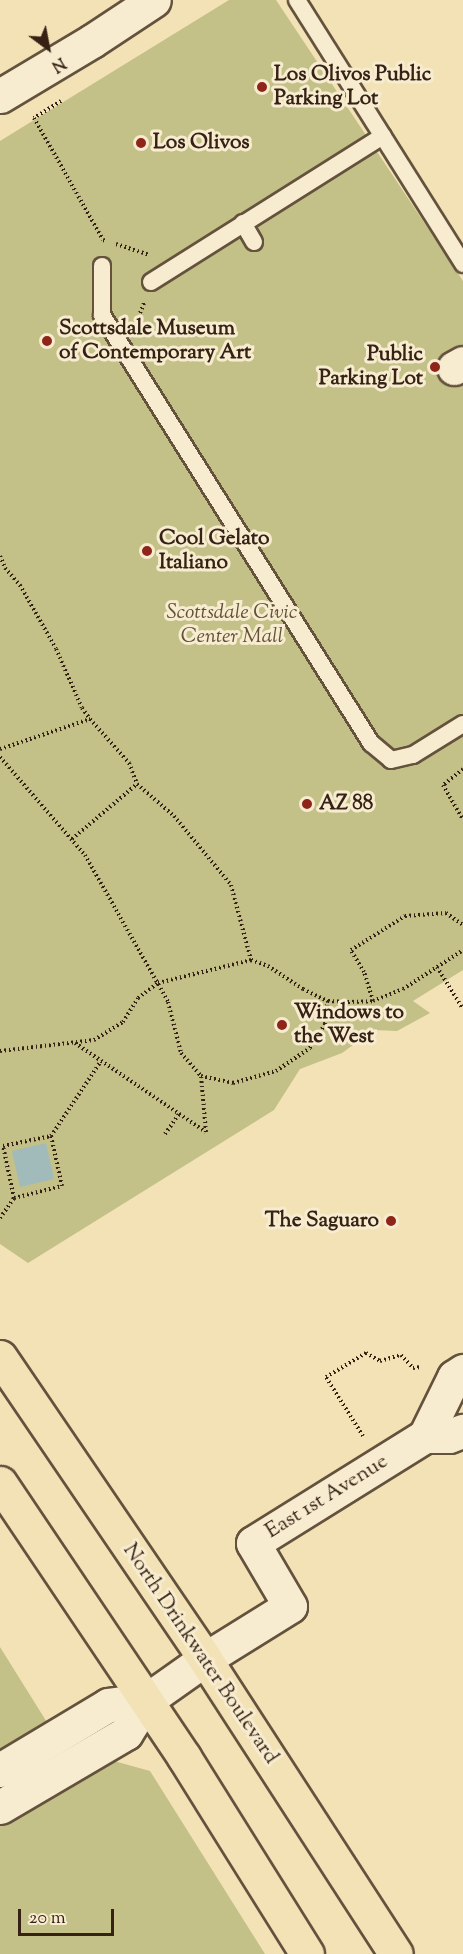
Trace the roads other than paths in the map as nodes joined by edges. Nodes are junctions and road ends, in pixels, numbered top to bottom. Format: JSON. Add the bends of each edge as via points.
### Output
{"nodes":[{"id":1,"x":154,"y":0,"type":"edge"},
{"id":2,"x":297,"y":0,"type":"edge"},
{"id":3,"x":0,"y":96,"type":"edge"},
{"id":4,"x":383,"y":136,"type":"junction"},
{"id":5,"x":243,"y":223,"type":"junction"},
{"id":6,"x":254,"y":242,"type":"dead end"},
{"id":7,"x":463,"y":264,"type":"edge"},
{"id":8,"x":102,"y":266,"type":"dead end"},
{"id":9,"x":151,"y":282,"type":"road end"},
{"id":10,"x":463,"y":724,"type":"edge"},
{"id":11,"x":0,"y":1357,"type":"edge"},
{"id":12,"x":463,"y":1371,"type":"edge"},
{"id":13,"x":463,"y":1431,"type":"edge"},
{"id":14,"x":425,"y":1436,"type":"junction"},
{"id":15,"x":0,"y":1483,"type":"edge"},
{"id":16,"x":206,"y":1659,"type":"junction"},
{"id":17,"x":147,"y":1700,"type":"junction"},
{"id":18,"x":0,"y":1770,"type":"edge"},
{"id":19,"x":0,"y":1807,"type":"edge"},
{"id":20,"x":307,"y":1954,"type":"edge"},
{"id":21,"x":396,"y":1954,"type":"edge"}],
"edges":[{"from":1,"to":3,"type":"street"},
{"from":2,"to":4,"type":"lane"},
{"from":4,"to":5,"type":"lane"},
{"from":4,"to":7,"type":"lane"},
{"from":5,"to":6,"type":"lane"},
{"from":5,"to":9,"type":"lane"},
{"from":8,"to":10,"type":"lane","via":[[102,315],[371,743],[391,760],[413,755]]},
{"from":11,"to":16,"type":"main road","name":"North Drinkwater Boulevard"},
{"from":12,"to":14,"type":"street","via":[[454,1377]]},
{"from":13,"to":14,"type":"street","name":"East 1st Avenue","via":[[449,1436]]},
{"from":14,"to":16,"type":"street","name":"East 1st Avenue","via":[[254,1543],[290,1606]]},
{"from":15,"to":17,"type":"main road"},
{"from":16,"to":17,"type":"street","name":"East 1st Avenue"},
{"from":16,"to":21,"type":"main road","name":"North Drinkwater Boulevard"},
{"from":17,"to":18,"type":"street","via":[[108,1706]]},
{"from":17,"to":19,"type":"street","via":[[126,1733]]},
{"from":17,"to":20,"type":"main road"}]}
